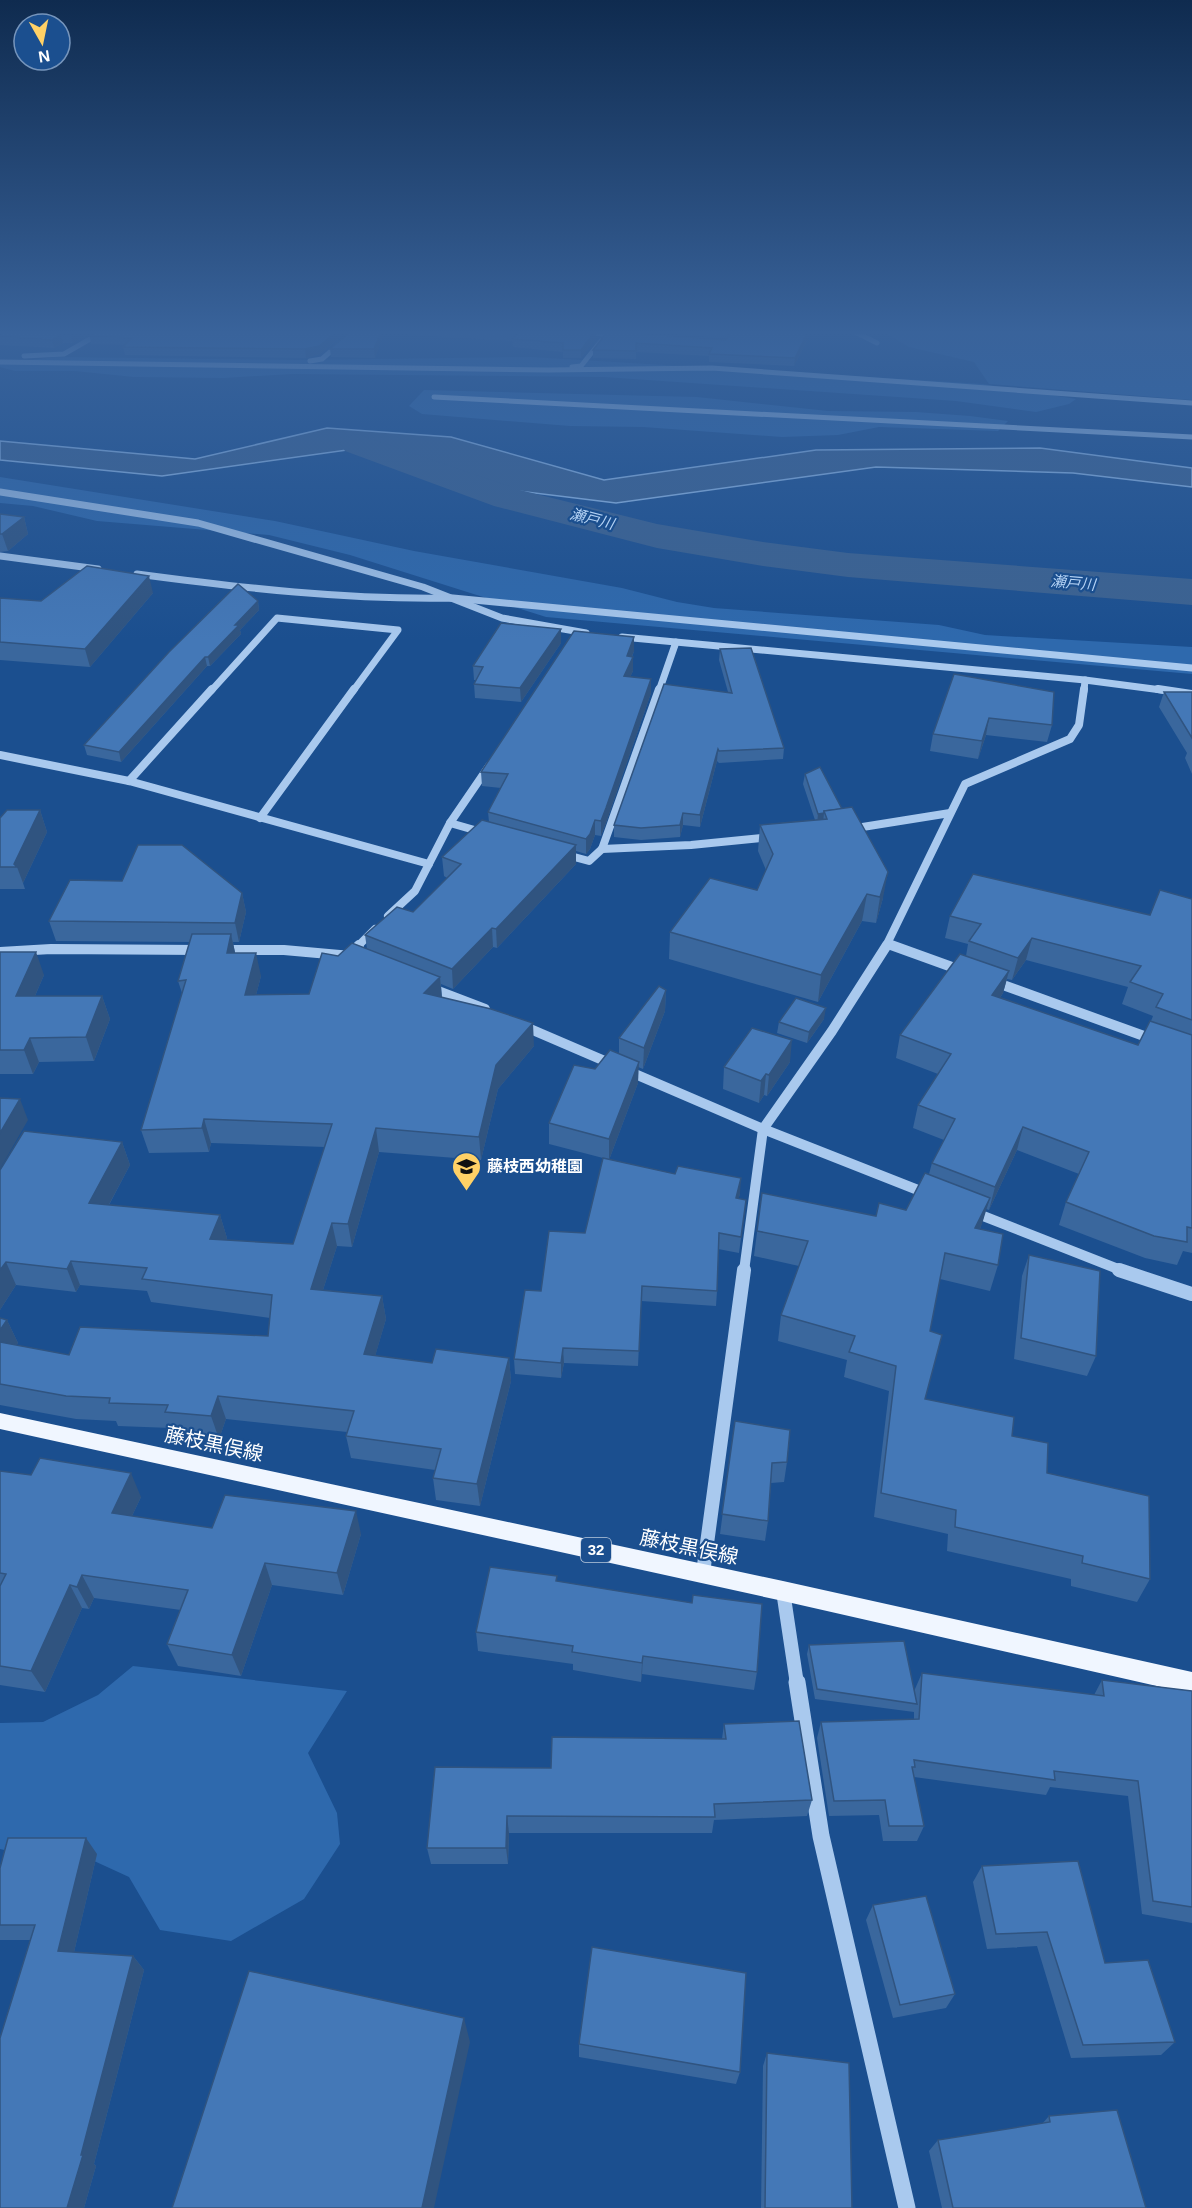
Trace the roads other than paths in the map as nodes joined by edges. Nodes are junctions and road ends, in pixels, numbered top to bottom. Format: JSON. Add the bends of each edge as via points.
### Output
{"nodes":[{"id":1,"x":1141,"y":434,"type":"edge"},
{"id":2,"x":1192,"y":436,"type":"edge"},
{"id":3,"x":0,"y":492,"type":"edge"},
{"id":4,"x":2,"y":556,"type":"edge"},
{"id":5,"x":0,"y":564,"type":"edge"},
{"id":6,"x":107,"y":570,"type":"edge"},
{"id":7,"x":130,"y":573,"type":"edge"},
{"id":8,"x":453,"y":597,"type":"junction"},
{"id":9,"x":575,"y":632,"type":"junction"},
{"id":10,"x":598,"y":634,"type":"edge"},
{"id":11,"x":609,"y":635,"type":"edge"},
{"id":12,"x":569,"y":642,"type":"edge"},
{"id":13,"x":676,"y":642,"type":"junction"},
{"id":14,"x":1192,"y":668,"type":"edge"},
{"id":15,"x":1085,"y":680,"type":"junction"},
{"id":16,"x":1192,"y":694,"type":"edge"},
{"id":17,"x":0,"y":755,"type":"edge"},
{"id":18,"x":492,"y":762,"type":"edge"},
{"id":19,"x":129,"y":781,"type":"junction"},
{"id":20,"x":950,"y":813,"type":"junction"},
{"id":21,"x":260,"y":818,"type":"junction"},
{"id":22,"x":450,"y":823,"type":"junction"},
{"id":23,"x":843,"y":830,"type":"edge"},
{"id":24,"x":496,"y":836,"type":"edge"},
{"id":25,"x":785,"y":836,"type":"edge"},
{"id":26,"x":602,"y":849,"type":"junction"},
{"id":27,"x":554,"y":852,"type":"edge"},
{"id":28,"x":429,"y":864,"type":"junction"},
{"id":29,"x":888,"y":944,"type":"junction"},
{"id":30,"x":0,"y":952,"type":"edge"},
{"id":31,"x":422,"y":985,"type":"edge"},
{"id":32,"x":1170,"y":1045,"type":"edge"},
{"id":33,"x":763,"y":1129,"type":"junction"},
{"id":34,"x":939,"y":1198,"type":"edge"},
{"id":35,"x":961,"y":1207,"type":"edge"},
{"id":36,"x":1192,"y":1294,"type":"edge"},
{"id":37,"x":0,"y":1421,"type":"edge"},
{"id":38,"x":703,"y":1573,"type":"junction"},
{"id":39,"x":783,"y":1591,"type":"junction"},
{"id":40,"x":1192,"y":1683,"type":"edge"},
{"id":41,"x":908,"y":2208,"type":"edge"}],
"edges":[{"from":1,"to":2,"type":"street"},
{"from":3,"to":8,"type":"street","via":[[198,523]]},
{"from":4,"to":5,"type":"street"},
{"from":4,"to":6,"type":"street"},
{"from":7,"to":8,"type":"street","via":[[255,590],[412,599]]},
{"from":8,"to":9,"type":"street","via":[[475,609]]},
{"from":8,"to":14,"type":"street"},
{"from":9,"to":10,"type":"street"},
{"from":9,"to":12,"type":"street"},
{"from":11,"to":13,"type":"street"},
{"from":13,"to":15,"type":"street"},
{"from":13,"to":26,"type":"street"},
{"from":15,"to":16,"type":"street"},
{"from":15,"to":20,"type":"street","via":[[1079,726],[1070,739],[965,784]]},
{"from":17,"to":19,"type":"street"},
{"from":18,"to":22,"type":"street"},
{"from":19,"to":21,"type":"street"},
{"from":19,"to":21,"type":"street","via":[[277,618],[398,630]]},
{"from":20,"to":23,"type":"street"},
{"from":20,"to":29,"type":"street"},
{"from":21,"to":28,"type":"street"},
{"from":22,"to":24,"type":"street"},
{"from":22,"to":28,"type":"street"},
{"from":25,"to":26,"type":"street"},
{"from":26,"to":27,"type":"street","via":[[588,861]]},
{"from":28,"to":30,"type":"street","via":[[415,891],[353,957],[272,950]]},
{"from":29,"to":32,"type":"street"},
{"from":29,"to":33,"type":"street"},
{"from":31,"to":33,"type":"street"},
{"from":33,"to":34,"type":"street"},
{"from":33,"to":38,"type":"street"},
{"from":35,"to":36,"type":"street","via":[[1148,1281]]},
{"from":37,"to":38,"type":"main road","name":"藤枝黒俣線","number":"32"},
{"from":38,"to":39,"type":"main road","name":"藤枝黒俣線","number":"32"},
{"from":39,"to":40,"type":"main road","name":"藤枝黒俣線","number":"32"},
{"from":39,"to":41,"type":"street","via":[[821,1836]]}]}
